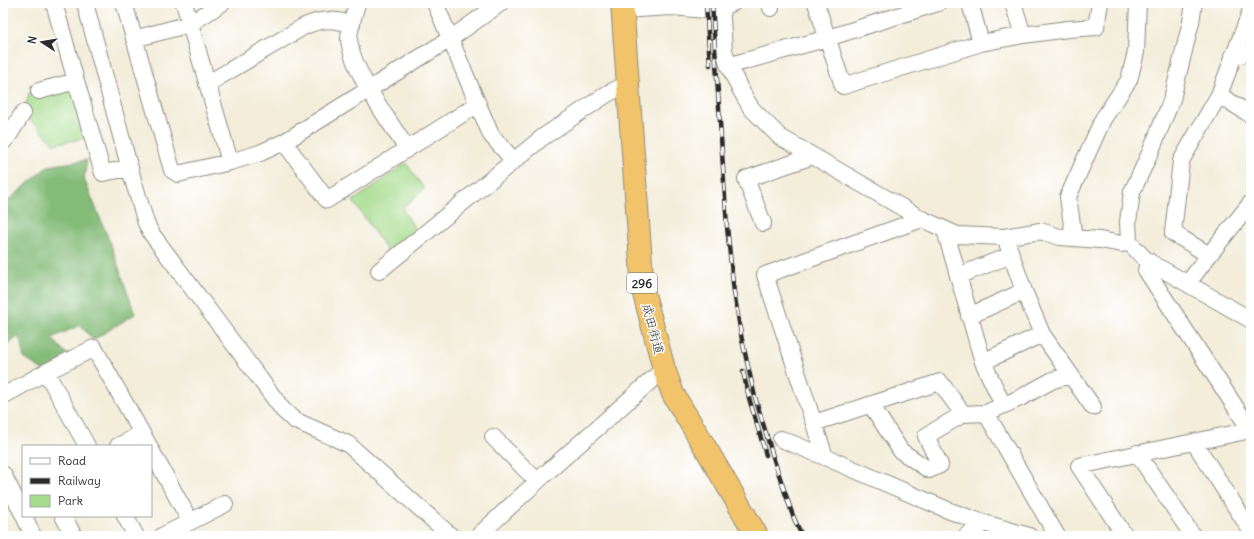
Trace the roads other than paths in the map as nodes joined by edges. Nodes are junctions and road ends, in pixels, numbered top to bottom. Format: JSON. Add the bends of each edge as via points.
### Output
{"nodes":[{"id":1,"x":54,"y":3,"type":"edge"},
{"id":2,"x":85,"y":3,"type":"edge"},
{"id":3,"x":124,"y":3,"type":"edge"},
{"id":4,"x":184,"y":3,"type":"edge"},
{"id":5,"x":222,"y":3,"type":"edge"},
{"id":6,"x":358,"y":3,"type":"edge"},
{"id":7,"x":435,"y":3,"type":"edge"},
{"id":8,"x":501,"y":3,"type":"edge"},
{"id":9,"x":816,"y":3,"type":"edge"},
{"id":10,"x":938,"y":3,"type":"edge"},
{"id":11,"x":970,"y":3,"type":"edge"},
{"id":12,"x":1013,"y":3,"type":"edge"},
{"id":13,"x":1100,"y":3,"type":"edge"},
{"id":14,"x":1138,"y":3,"type":"edge"},
{"id":15,"x":1194,"y":3,"type":"edge"},
{"id":16,"x":1251,"y":4,"type":"edge"},
{"id":17,"x":622,"y":7,"type":"edge"},
{"id":18,"x":725,"y":7,"type":"edge"},
{"id":19,"x":190,"y":24,"type":"junction"},
{"id":20,"x":352,"y":24,"type":"junction"},
{"id":21,"x":1023,"y":35,"type":"junction"},
{"id":22,"x":134,"y":38,"type":"junction"},
{"id":23,"x":828,"y":38,"type":"junction"},
{"id":24,"x":450,"y":39,"type":"junction"},
{"id":25,"x":981,"y":43,"type":"junction"},
{"id":26,"x":1251,"y":53,"type":"edge"},
{"id":27,"x":1233,"y":56,"type":"junction"},
{"id":28,"x":738,"y":63,"type":"junction"},
{"id":29,"x":76,"y":81,"type":"junction"},
{"id":30,"x":208,"y":84,"type":"junction"},
{"id":31,"x":627,"y":84,"type":"junction"},
{"id":32,"x":369,"y":89,"type":"junction"},
{"id":33,"x":39,"y":91,"type":"dead end"},
{"id":34,"x":1219,"y":94,"type":"junction"},
{"id":35,"x":478,"y":104,"type":"junction"},
{"id":36,"x":767,"y":111,"type":"dead end"},
{"id":37,"x":23,"y":113,"type":"dead end"},
{"id":38,"x":1251,"y":115,"type":"edge"},
{"id":39,"x":3,"y":142,"type":"edge"},
{"id":40,"x":284,"y":142,"type":"junction"},
{"id":41,"x":407,"y":149,"type":"junction"},
{"id":42,"x":812,"y":156,"type":"junction"},
{"id":43,"x":514,"y":161,"type":"junction"},
{"id":44,"x":230,"y":162,"type":"junction"},
{"id":45,"x":130,"y":168,"type":"junction"},
{"id":46,"x":1251,"y":203,"type":"edge"},
{"id":47,"x":922,"y":219,"type":"junction"},
{"id":48,"x":763,"y":223,"type":"dead end"},
{"id":49,"x":945,"y":230,"type":"junction"},
{"id":50,"x":1005,"y":237,"type":"junction"},
{"id":51,"x":1074,"y":238,"type":"junction"},
{"id":52,"x":1129,"y":242,"type":"junction"},
{"id":53,"x":1011,"y":255,"type":"junction"},
{"id":54,"x":1209,"y":255,"type":"junction"},
{"id":55,"x":1149,"y":261,"type":"junction"},
{"id":56,"x":379,"y":271,"type":"dead end"},
{"id":57,"x":958,"y":276,"type":"junction"},
{"id":58,"x":1188,"y":283,"type":"junction"},
{"id":59,"x":1024,"y":291,"type":"junction"},
{"id":60,"x":969,"y":316,"type":"junction"},
{"id":61,"x":1251,"y":320,"type":"edge"},
{"id":62,"x":1042,"y":334,"type":"junction"},
{"id":63,"x":983,"y":362,"type":"junction"},
{"id":64,"x":664,"y":369,"type":"junction"},
{"id":65,"x":46,"y":372,"type":"junction"},
{"id":66,"x":1071,"y":375,"type":"junction"},
{"id":67,"x":3,"y":396,"type":"edge"},
{"id":68,"x":870,"y":405,"type":"junction"},
{"id":69,"x":1003,"y":405,"type":"junction"},
{"id":70,"x":1093,"y":407,"type":"dead end"},
{"id":71,"x":986,"y":412,"type":"junction"},
{"id":72,"x":963,"y":414,"type":"junction"},
{"id":73,"x":814,"y":423,"type":"junction"},
{"id":74,"x":1251,"y":430,"type":"edge"},
{"id":75,"x":492,"y":437,"type":"dead end"},
{"id":76,"x":781,"y":439,"type":"dead end"},
{"id":77,"x":145,"y":440,"type":"edge"},
{"id":78,"x":1194,"y":442,"type":"junction"},
{"id":79,"x":85,"y":445,"type":"edge"},
{"id":80,"x":122,"y":445,"type":"edge"},
{"id":81,"x":152,"y":452,"type":"edge"},
{"id":82,"x":1137,"y":453,"type":"junction"},
{"id":83,"x":825,"y":457,"type":"junction"},
{"id":84,"x":3,"y":474,"type":"edge"},
{"id":85,"x":537,"y":481,"type":"junction"},
{"id":86,"x":225,"y":504,"type":"dead end"},
{"id":87,"x":22,"y":507,"type":"edge"},
{"id":88,"x":26,"y":517,"type":"edge"},
{"id":89,"x":64,"y":517,"type":"edge"},
{"id":90,"x":126,"y":517,"type":"edge"},
{"id":91,"x":190,"y":521,"type":"junction"},
{"id":92,"x":984,"y":523,"type":"junction"},
{"id":93,"x":1251,"y":531,"type":"edge"},
{"id":94,"x":33,"y":536,"type":"edge"},
{"id":95,"x":74,"y":536,"type":"edge"},
{"id":96,"x":136,"y":536,"type":"edge"},
{"id":97,"x":162,"y":536,"type":"edge"},
{"id":98,"x":451,"y":536,"type":"edge"},
{"id":99,"x":478,"y":536,"type":"edge"},
{"id":100,"x":757,"y":536,"type":"edge"},
{"id":101,"x":966,"y":536,"type":"edge"},
{"id":102,"x":1029,"y":536,"type":"edge"},
{"id":103,"x":1058,"y":536,"type":"edge"},
{"id":104,"x":1125,"y":536,"type":"edge"},
{"id":105,"x":1193,"y":536,"type":"edge"}],
"edges":[{"from":1,"to":29,"type":"street"},
{"from":2,"to":45,"type":"street"},
{"from":3,"to":22,"type":"street"},
{"from":4,"to":19,"type":"street"},
{"from":5,"to":19,"type":"street"},
{"from":6,"to":20,"type":"street"},
{"from":7,"to":24,"type":"street"},
{"from":8,"to":24,"type":"street"},
{"from":9,"to":23,"type":"street"},
{"from":10,"to":23,"type":"street"},
{"from":11,"to":25,"type":"street"},
{"from":12,"to":21,"type":"street"},
{"from":13,"to":21,"type":"street","via":[[1096,27]]},
{"from":14,"to":51,"type":"street","via":[[1136,52],[1129,80],[1103,119],[1068,197]]},
{"from":15,"to":52,"type":"street","via":[[1172,99],[1132,192],[1128,222]]},
{"from":16,"to":27,"type":"street"},
{"from":17,"to":18,"type":"street","via":[[706,10]]},
{"from":17,"to":31,"type":"highway","name":"成田街道","number":"296"},
{"from":18,"to":28,"type":"street"},
{"from":18,"to":42,"type":"street","via":[[722,25],[724,50],[728,64],[751,108],[780,137]]},
{"from":19,"to":22,"type":"street"},
{"from":19,"to":30,"type":"street"},
{"from":20,"to":30,"type":"street","via":[[335,20],[314,22]]},
{"from":20,"to":32,"type":"street","via":[[349,38],[354,60]]},
{"from":21,"to":25,"type":"street"},
{"from":22,"to":44,"type":"street","via":[[172,170],[178,174]]},
{"from":23,"to":25,"type":"street","via":[[843,86]]},
{"from":23,"to":28,"type":"street"},
{"from":24,"to":32,"type":"street"},
{"from":24,"to":35,"type":"street"},
{"from":26,"to":27,"type":"street"},
{"from":27,"to":34,"type":"street"},
{"from":28,"to":36,"type":"street","via":[[747,84]]},
{"from":29,"to":33,"type":"street"},
{"from":29,"to":45,"type":"street","via":[[103,173]]},
{"from":30,"to":44,"type":"street"},
{"from":31,"to":43,"type":"street","via":[[607,94],[543,137]]},
{"from":31,"to":64,"type":"highway","name":"成田街道","number":"296","via":[[643,290]]},
{"from":32,"to":40,"type":"street"},
{"from":32,"to":41,"type":"street"},
{"from":34,"to":38,"type":"street"},
{"from":34,"to":54,"type":"street","via":[[1181,161],[1173,233]]},
{"from":35,"to":41,"type":"street"},
{"from":35,"to":43,"type":"street","via":[[491,134]]},
{"from":37,"to":39,"type":"street"},
{"from":40,"to":41,"type":"street","via":[[327,200]]},
{"from":40,"to":44,"type":"street"},
{"from":42,"to":47,"type":"street"},
{"from":42,"to":48,"type":"street","via":[[746,179]]},
{"from":43,"to":56,"type":"street"},
{"from":45,"to":98,"type":"street","via":[[151,233],[282,410],[294,420],[348,444]]},
{"from":46,"to":54,"type":"street"},
{"from":47,"to":49,"type":"street"},
{"from":47,"to":73,"type":"street","via":[[765,275]]},
{"from":49,"to":50,"type":"street","via":[[957,235]]},
{"from":49,"to":57,"type":"street"},
{"from":50,"to":51,"type":"street","via":[[1040,231]]},
{"from":50,"to":53,"type":"street"},
{"from":51,"to":52,"type":"street","via":[[1122,244]]},
{"from":52,"to":55,"type":"street"},
{"from":53,"to":57,"type":"street"},
{"from":53,"to":59,"type":"street"},
{"from":54,"to":58,"type":"street"},
{"from":55,"to":58,"type":"street"},
{"from":55,"to":74,"type":"street","via":[[1146,270]]},
{"from":57,"to":60,"type":"street"},
{"from":58,"to":61,"type":"street"},
{"from":59,"to":60,"type":"street"},
{"from":59,"to":62,"type":"street"},
{"from":60,"to":63,"type":"street"},
{"from":62,"to":63,"type":"street"},
{"from":62,"to":66,"type":"street"},
{"from":63,"to":69,"type":"street"},
{"from":64,"to":85,"type":"street"},
{"from":64,"to":100,"type":"highway","name":"成田街道","number":"296","via":[[673,394]]},
{"from":65,"to":67,"type":"street"},
{"from":65,"to":77,"type":"street","via":[[94,348]]},
{"from":65,"to":79,"type":"street"},
{"from":66,"to":69,"type":"street","via":[[1053,380]]},
{"from":66,"to":70,"type":"street"},
{"from":68,"to":72,"type":"street","via":[[940,382]]},
{"from":68,"to":72,"type":"street","via":[[901,451],[929,470],[940,465],[926,436]]},
{"from":68,"to":73,"type":"street"},
{"from":69,"to":71,"type":"street"},
{"from":71,"to":72,"type":"street"},
{"from":71,"to":103,"type":"street"},
{"from":73,"to":83,"type":"street"},
{"from":74,"to":78,"type":"street"},
{"from":75,"to":85,"type":"street"},
{"from":76,"to":83,"type":"street"},
{"from":77,"to":80,"type":"street"},
{"from":78,"to":82,"type":"street"},
{"from":78,"to":93,"type":"street"},
{"from":81,"to":91,"type":"street"},
{"from":82,"to":104,"type":"street","via":[[1079,466]]},
{"from":82,"to":105,"type":"street"},
{"from":83,"to":92,"type":"street"},
{"from":84,"to":87,"type":"street"},
{"from":85,"to":99,"type":"street"},
{"from":86,"to":91,"type":"street"},
{"from":88,"to":94,"type":"street"},
{"from":89,"to":95,"type":"street"},
{"from":90,"to":96,"type":"street"},
{"from":91,"to":97,"type":"street"},
{"from":92,"to":101,"type":"street"},
{"from":92,"to":102,"type":"street"}]}
